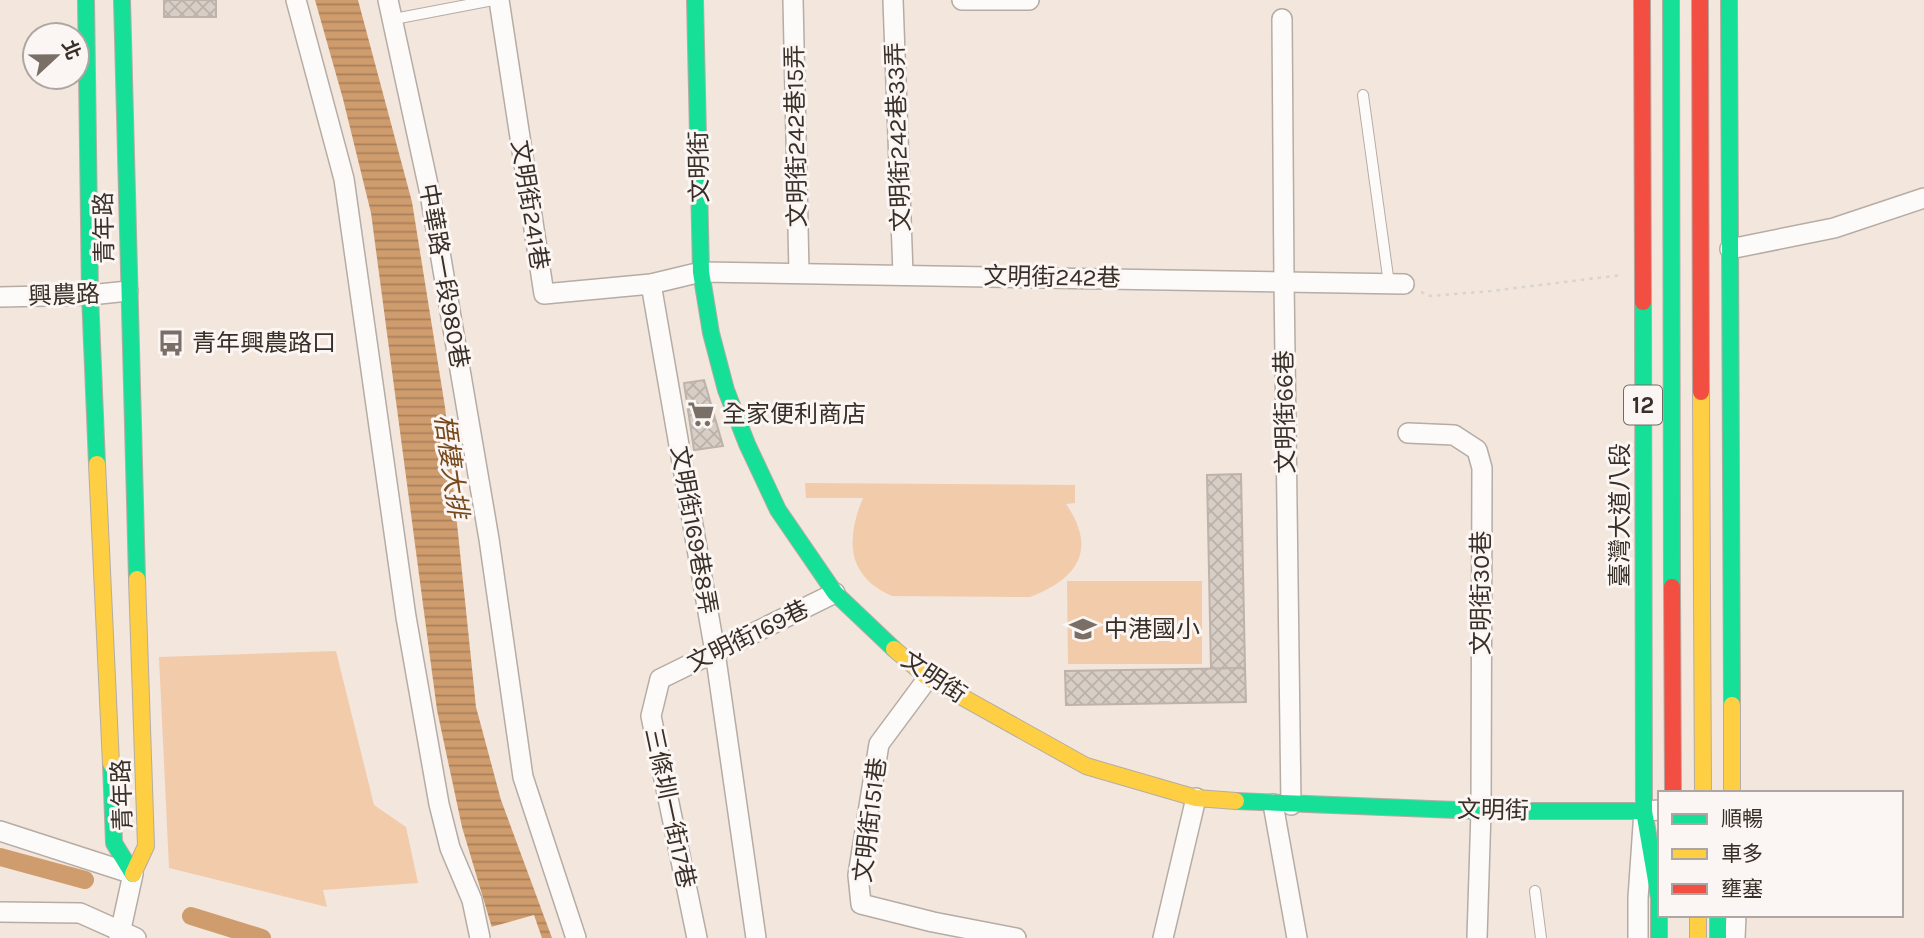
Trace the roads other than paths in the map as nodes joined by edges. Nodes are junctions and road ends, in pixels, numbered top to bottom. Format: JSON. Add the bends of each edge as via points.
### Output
{"nodes":[{"id":1,"x":86,"y":0,"type":"edge"},
{"id":2,"x":122,"y":0,"type":"edge"},
{"id":3,"x":296,"y":0,"type":"edge"},
{"id":4,"x":493,"y":0,"type":"edge"},
{"id":5,"x":499,"y":0,"type":"edge"},
{"id":6,"x":695,"y":0,"type":"edge"},
{"id":7,"x":793,"y":0,"type":"edge"},
{"id":8,"x":893,"y":0,"type":"edge"},
{"id":9,"x":962,"y":0,"type":"edge"},
{"id":10,"x":1028,"y":0,"type":"edge"},
{"id":11,"x":1642,"y":0,"type":"edge"},
{"id":12,"x":1671,"y":0,"type":"edge"},
{"id":13,"x":1700,"y":0,"type":"edge"},
{"id":14,"x":1728,"y":0,"type":"edge"},
{"id":15,"x":1006,"y":1,"type":"edge"},
{"id":16,"x":391,"y":10,"type":"edge"},
{"id":17,"x":1282,"y":19,"type":"dead end"},
{"id":18,"x":1363,"y":95,"type":"dead end"},
{"id":19,"x":1924,"y":198,"type":"edge"},
{"id":20,"x":1730,"y":249,"type":"junction"},
{"id":21,"x":701,"y":272,"type":"junction"},
{"id":22,"x":799,"y":272,"type":"junction"},
{"id":23,"x":903,"y":274,"type":"junction"},
{"id":24,"x":1284,"y":281,"type":"junction"},
{"id":25,"x":651,"y":284,"type":"junction"},
{"id":26,"x":1396,"y":284,"type":"joint"},
{"id":27,"x":128,"y":291,"type":"junction"},
{"id":28,"x":90,"y":295,"type":"junction"},
{"id":29,"x":0,"y":298,"type":"edge"},
{"id":30,"x":1408,"y":433,"type":"dead end"},
{"id":31,"x":835,"y":593,"type":"junction"},
{"id":32,"x":715,"y":652,"type":"junction"},
{"id":33,"x":928,"y":678,"type":"junction"},
{"id":34,"x":660,"y":679,"type":"joint"},
{"id":35,"x":1673,"y":791,"type":"edge"},
{"id":36,"x":1703,"y":791,"type":"edge"},
{"id":37,"x":1732,"y":791,"type":"edge"},
{"id":38,"x":1196,"y":798,"type":"junction"},
{"id":39,"x":1282,"y":805,"type":"junction"},
{"id":40,"x":1652,"y":810,"type":"edge"},
{"id":41,"x":1481,"y":811,"type":"junction"},
{"id":42,"x":0,"y":831,"type":"edge"},
{"id":43,"x":133,"y":874,"type":"junction"},
{"id":44,"x":1658,"y":884,"type":"edge"},
{"id":45,"x":1535,"y":891,"type":"dead end"},
{"id":46,"x":0,"y":912,"type":"edge"},
{"id":47,"x":1659,"y":917,"type":"edge"},
{"id":48,"x":1698,"y":917,"type":"edge"},
{"id":49,"x":1718,"y":917,"type":"edge"},
{"id":50,"x":1736,"y":917,"type":"edge"},
{"id":51,"x":573,"y":930,"type":"edge"},
{"id":52,"x":125,"y":936,"type":"edge"},
{"id":53,"x":98,"y":938,"type":"edge"},
{"id":54,"x":480,"y":938,"type":"edge"},
{"id":55,"x":697,"y":938,"type":"edge"},
{"id":56,"x":757,"y":938,"type":"edge"},
{"id":57,"x":1016,"y":938,"type":"edge"},
{"id":58,"x":1163,"y":938,"type":"edge"},
{"id":59,"x":1297,"y":938,"type":"edge"},
{"id":60,"x":1477,"y":938,"type":"edge"},
{"id":61,"x":1541,"y":938,"type":"edge"},
{"id":62,"x":1638,"y":938,"type":"edge"},
{"id":63,"x":1659,"y":938,"type":"edge"},
{"id":64,"x":1698,"y":938,"type":"edge"},
{"id":65,"x":1718,"y":938,"type":"edge"},
{"id":66,"x":1735,"y":938,"type":"edge"}],
"edges":[{"from":1,"to":28,"type":"street","name":"青年路"},
{"from":2,"to":27,"type":"street","name":"青年路"},
{"from":3,"to":54,"type":"street","via":[[344,178],[406,617],[439,804]]},
{"from":4,"to":16,"type":"lane"},
{"from":5,"to":25,"type":"street","name":"文明街241巷","via":[[544,294]]},
{"from":6,"to":21,"type":"street","name":"文明街"},
{"from":7,"to":22,"type":"street","name":"文明街242巷15弄"},
{"from":8,"to":23,"type":"street","name":"文明街242巷33弄"},
{"from":9,"to":15,"type":"street"},
{"from":10,"to":15,"type":"street"},
{"from":11,"to":40,"type":"street","name":"臺灣大道八段","number":"12"},
{"from":12,"to":35,"type":"street","number":"12"},
{"from":13,"to":36,"type":"street"},
{"from":14,"to":20,"type":"street"},
{"from":16,"to":51,"type":"street","name":"中華路一段980巷","via":[[430,194],[489,539],[523,777]]},
{"from":17,"to":24,"type":"street","name":"文明街66巷"},
{"from":18,"to":26,"type":"lane"},
{"from":19,"to":20,"type":"street","via":[[1834,228]]},
{"from":20,"to":37,"type":"street"},
{"from":21,"to":22,"type":"street","name":"文明街242巷"},
{"from":21,"to":25,"type":"street","name":"文明街241巷"},
{"from":21,"to":31,"type":"street","name":"文明街","via":[[726,390],[747,444],[778,510]]},
{"from":22,"to":23,"type":"street","name":"文明街242巷"},
{"from":23,"to":24,"type":"street","name":"文明街242巷"},
{"from":24,"to":26,"type":"street","name":"文明街242巷"},
{"from":24,"to":39,"type":"street","name":"文明街66巷"},
{"from":25,"to":32,"type":"street","name":"文明街169巷8弄"},
{"from":27,"to":28,"type":"street","name":"興農路"},
{"from":27,"to":43,"type":"street","name":"青年路","via":[[146,846]]},
{"from":28,"to":29,"type":"street","name":"興農路"},
{"from":28,"to":43,"type":"street","name":"青年路","via":[[114,843]]},
{"from":30,"to":41,"type":"street","name":"文明街30巷","via":[[1454,435],[1477,450],[1482,468]]},
{"from":31,"to":32,"type":"street","name":"文明街169巷"},
{"from":31,"to":33,"type":"street","name":"文明街"},
{"from":32,"to":34,"type":"street","name":"文明街169巷"},
{"from":32,"to":56,"type":"street","name":"文明街169巷8弄"},
{"from":33,"to":38,"type":"street","name":"文明街","via":[[1086,766]]},
{"from":33,"to":57,"type":"street","name":"文明街151巷","via":[[879,744],[858,875],[861,904]]},
{"from":34,"to":55,"type":"street","name":"三條圳一街17巷","via":[[651,716]]},
{"from":38,"to":39,"type":"street","name":"文明街"},
{"from":38,"to":58,"type":"street"},
{"from":39,"to":41,"type":"street","name":"文明街"},
{"from":39,"to":59,"type":"street","name":"文明街66巷"},
{"from":40,"to":41,"type":"street","name":"文明街"},
{"from":40,"to":44,"type":"street","name":"臺灣大道八段","number":"12"},
{"from":40,"to":62,"type":"street","via":[[1638,898]]},
{"from":41,"to":60,"type":"street","name":"文明街30巷"},
{"from":42,"to":43,"type":"street"},
{"from":43,"to":52,"type":"street"},
{"from":45,"to":61,"type":"lane"},
{"from":46,"to":52,"type":"street","via":[[80,913]]},
{"from":47,"to":63,"type":"street","name":"臺灣大道八段"},
{"from":48,"to":64,"type":"street"},
{"from":49,"to":65,"type":"street"},
{"from":50,"to":66,"type":"street"},
{"from":52,"to":53,"type":"street"}]}
